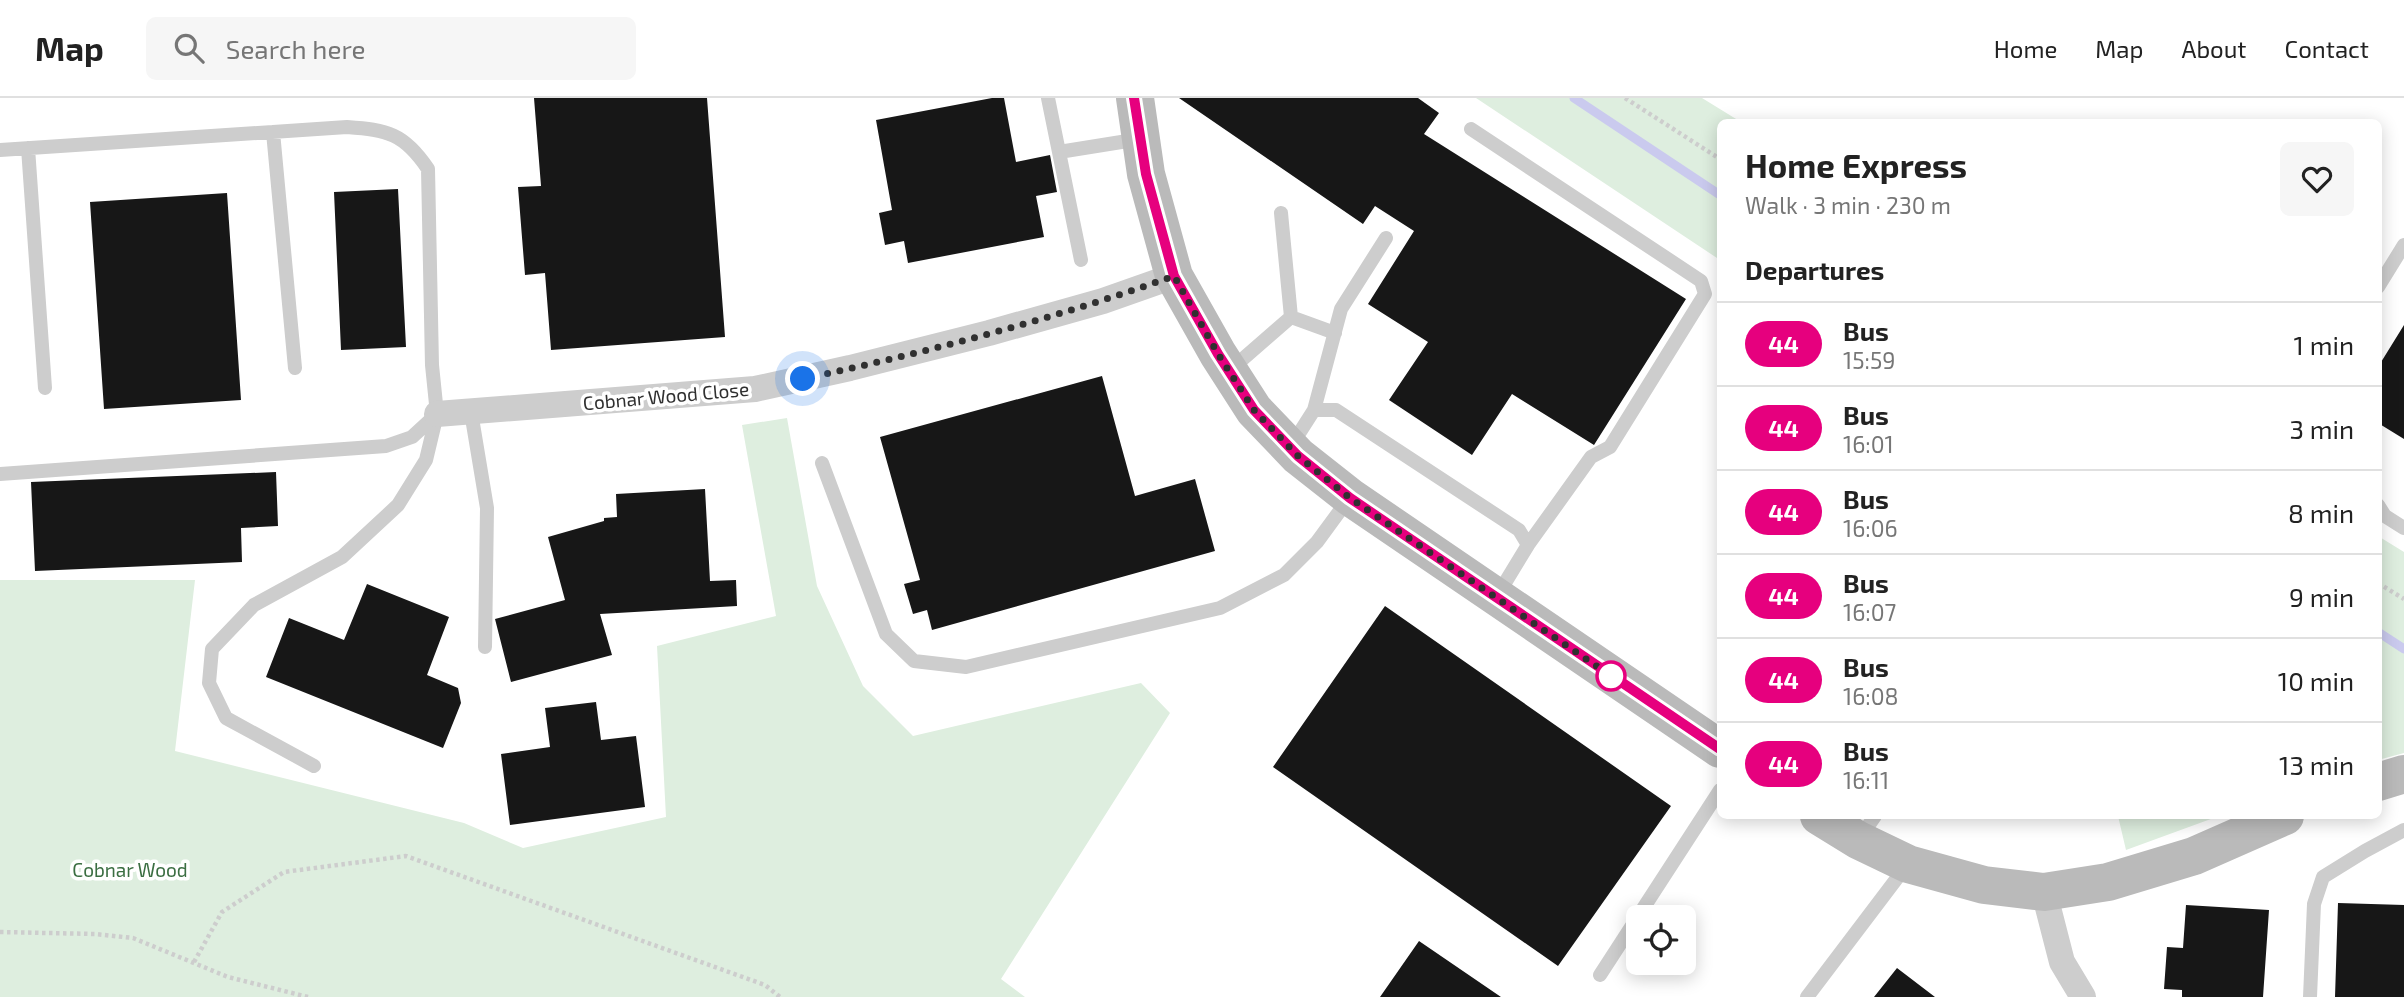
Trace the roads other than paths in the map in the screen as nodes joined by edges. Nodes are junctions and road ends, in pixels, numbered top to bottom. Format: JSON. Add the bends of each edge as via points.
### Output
{"nodes":[{"id":1,"x":1048,"y":98,"type":"edge"},
{"id":2,"x":1135,"y":98,"type":"edge"},
{"id":3,"x":1471,"y":129,"type":"dead end"},
{"id":4,"x":272,"y":132,"type":"junction"},
{"id":5,"x":1140,"y":139,"type":"junction"},
{"id":6,"x":28,"y":148,"type":"junction"},
{"id":7,"x":0,"y":150,"type":"edge"},
{"id":8,"x":1059,"y":152,"type":"junction"},
{"id":9,"x":1281,"y":213,"type":"dead end"},
{"id":10,"x":1386,"y":238,"type":"dead end"},
{"id":11,"x":2404,"y":246,"type":"edge"},
{"id":12,"x":1081,"y":260,"type":"dead end"},
{"id":13,"x":1174,"y":276,"type":"junction"},
{"id":14,"x":2382,"y":281,"type":"edge"},
{"id":15,"x":1291,"y":317,"type":"junction"},
{"id":16,"x":1335,"y":333,"type":"junction"},
{"id":17,"x":295,"y":368,"type":"dead end"},
{"id":18,"x":1229,"y":371,"type":"junction"},
{"id":19,"x":46,"y":388,"type":"dead end"},
{"id":20,"x":1314,"y":410,"type":"junction"},
{"id":21,"x":471,"y":412,"type":"junction"},
{"id":22,"x":437,"y":414,"type":"junction"},
{"id":23,"x":1290,"y":448,"type":"junction"},
{"id":24,"x":822,"y":463,"type":"dead end"},
{"id":25,"x":0,"y":474,"type":"edge"},
{"id":26,"x":1350,"y":498,"type":"junction"},
{"id":27,"x":2382,"y":511,"type":"edge"},
{"id":28,"x":2404,"y":528,"type":"edge"},
{"id":29,"x":1528,"y":545,"type":"junction"},
{"id":30,"x":1497,"y":598,"type":"junction"},
{"id":31,"x":485,"y":647,"type":"dead end"},
{"id":32,"x":1717,"y":747,"type":"edge"},
{"id":33,"x":314,"y":766,"type":"dead end"},
{"id":34,"x":2404,"y":774,"type":"edge"},
{"id":35,"x":2382,"y":781,"type":"edge"},
{"id":36,"x":1717,"y":795,"type":"edge"},
{"id":37,"x":1831,"y":819,"type":"edge"},
{"id":38,"x":2278,"y":819,"type":"edge"},
{"id":39,"x":1867,"y":828,"type":"edge"},
{"id":40,"x":2404,"y":830,"type":"edge"},
{"id":41,"x":1908,"y":864,"type":"junction"},
{"id":42,"x":2044,"y":892,"type":"junction"},
{"id":43,"x":1600,"y":975,"type":"dead end"},
{"id":44,"x":1807,"y":997,"type":"edge"},
{"id":45,"x":2083,"y":997,"type":"edge"},
{"id":46,"x":2310,"y":997,"type":"edge"}],
"edges":[{"from":1,"to":8,"type":"lane"},
{"from":2,"to":5,"type":"street"},
{"from":3,"to":29,"type":"lane","via":[[1701,281],[1705,294],[1610,447],[1591,457]]},
{"from":4,"to":6,"type":"lane"},
{"from":4,"to":17,"type":"lane"},
{"from":4,"to":22,"type":"lane","via":[[346,127],[381,130],[414,147],[428,169]]},
{"from":5,"to":8,"type":"lane"},
{"from":5,"to":13,"type":"street"},
{"from":6,"to":7,"type":"lane"},
{"from":6,"to":19,"type":"lane"},
{"from":8,"to":12,"type":"lane"},
{"from":9,"to":15,"type":"lane"},
{"from":10,"to":16,"type":"lane","via":[[1341,309]]},
{"from":11,"to":14,"type":"lane"},
{"from":13,"to":18,"type":"street"},
{"from":13,"to":21,"type":"street","name":"Cobnar Wood Close","via":[[989,333],[755,389]]},
{"from":15,"to":16,"type":"lane"},
{"from":15,"to":18,"type":"lane"},
{"from":16,"to":20,"type":"lane"},
{"from":18,"to":23,"type":"street","via":[[1254,410]]},
{"from":20,"to":23,"type":"lane"},
{"from":20,"to":29,"type":"lane","via":[[1336,410],[1519,530]]},
{"from":21,"to":22,"type":"street","name":"Cobnar Wood Close"},
{"from":21,"to":31,"type":"lane","via":[[486,508]]},
{"from":22,"to":25,"type":"lane","via":[[412,437],[386,446]]},
{"from":22,"to":33,"type":"lane","via":[[426,460],[398,505],[342,557],[254,605],[212,649],[209,683],[226,718]]},
{"from":23,"to":26,"type":"street"},
{"from":24,"to":26,"type":"lane","via":[[886,634],[914,661],[966,667],[1220,608],[1284,575],[1317,542]]},
{"from":26,"to":30,"type":"street"},
{"from":27,"to":28,"type":"lane"},
{"from":29,"to":30,"type":"lane"},
{"from":30,"to":32,"type":"street"},
{"from":34,"to":35,"type":"street"},
{"from":36,"to":43,"type":"lane"},
{"from":37,"to":39,"type":"street"},
{"from":38,"to":42,"type":"street","via":[[2194,856],[2108,882]]},
{"from":39,"to":41,"type":"street"},
{"from":40,"to":46,"type":"lane","via":[[2323,877],[2314,904]]},
{"from":41,"to":42,"type":"street","via":[[1984,885]]},
{"from":41,"to":44,"type":"lane"},
{"from":42,"to":45,"type":"street","via":[[2062,962]]}]}
